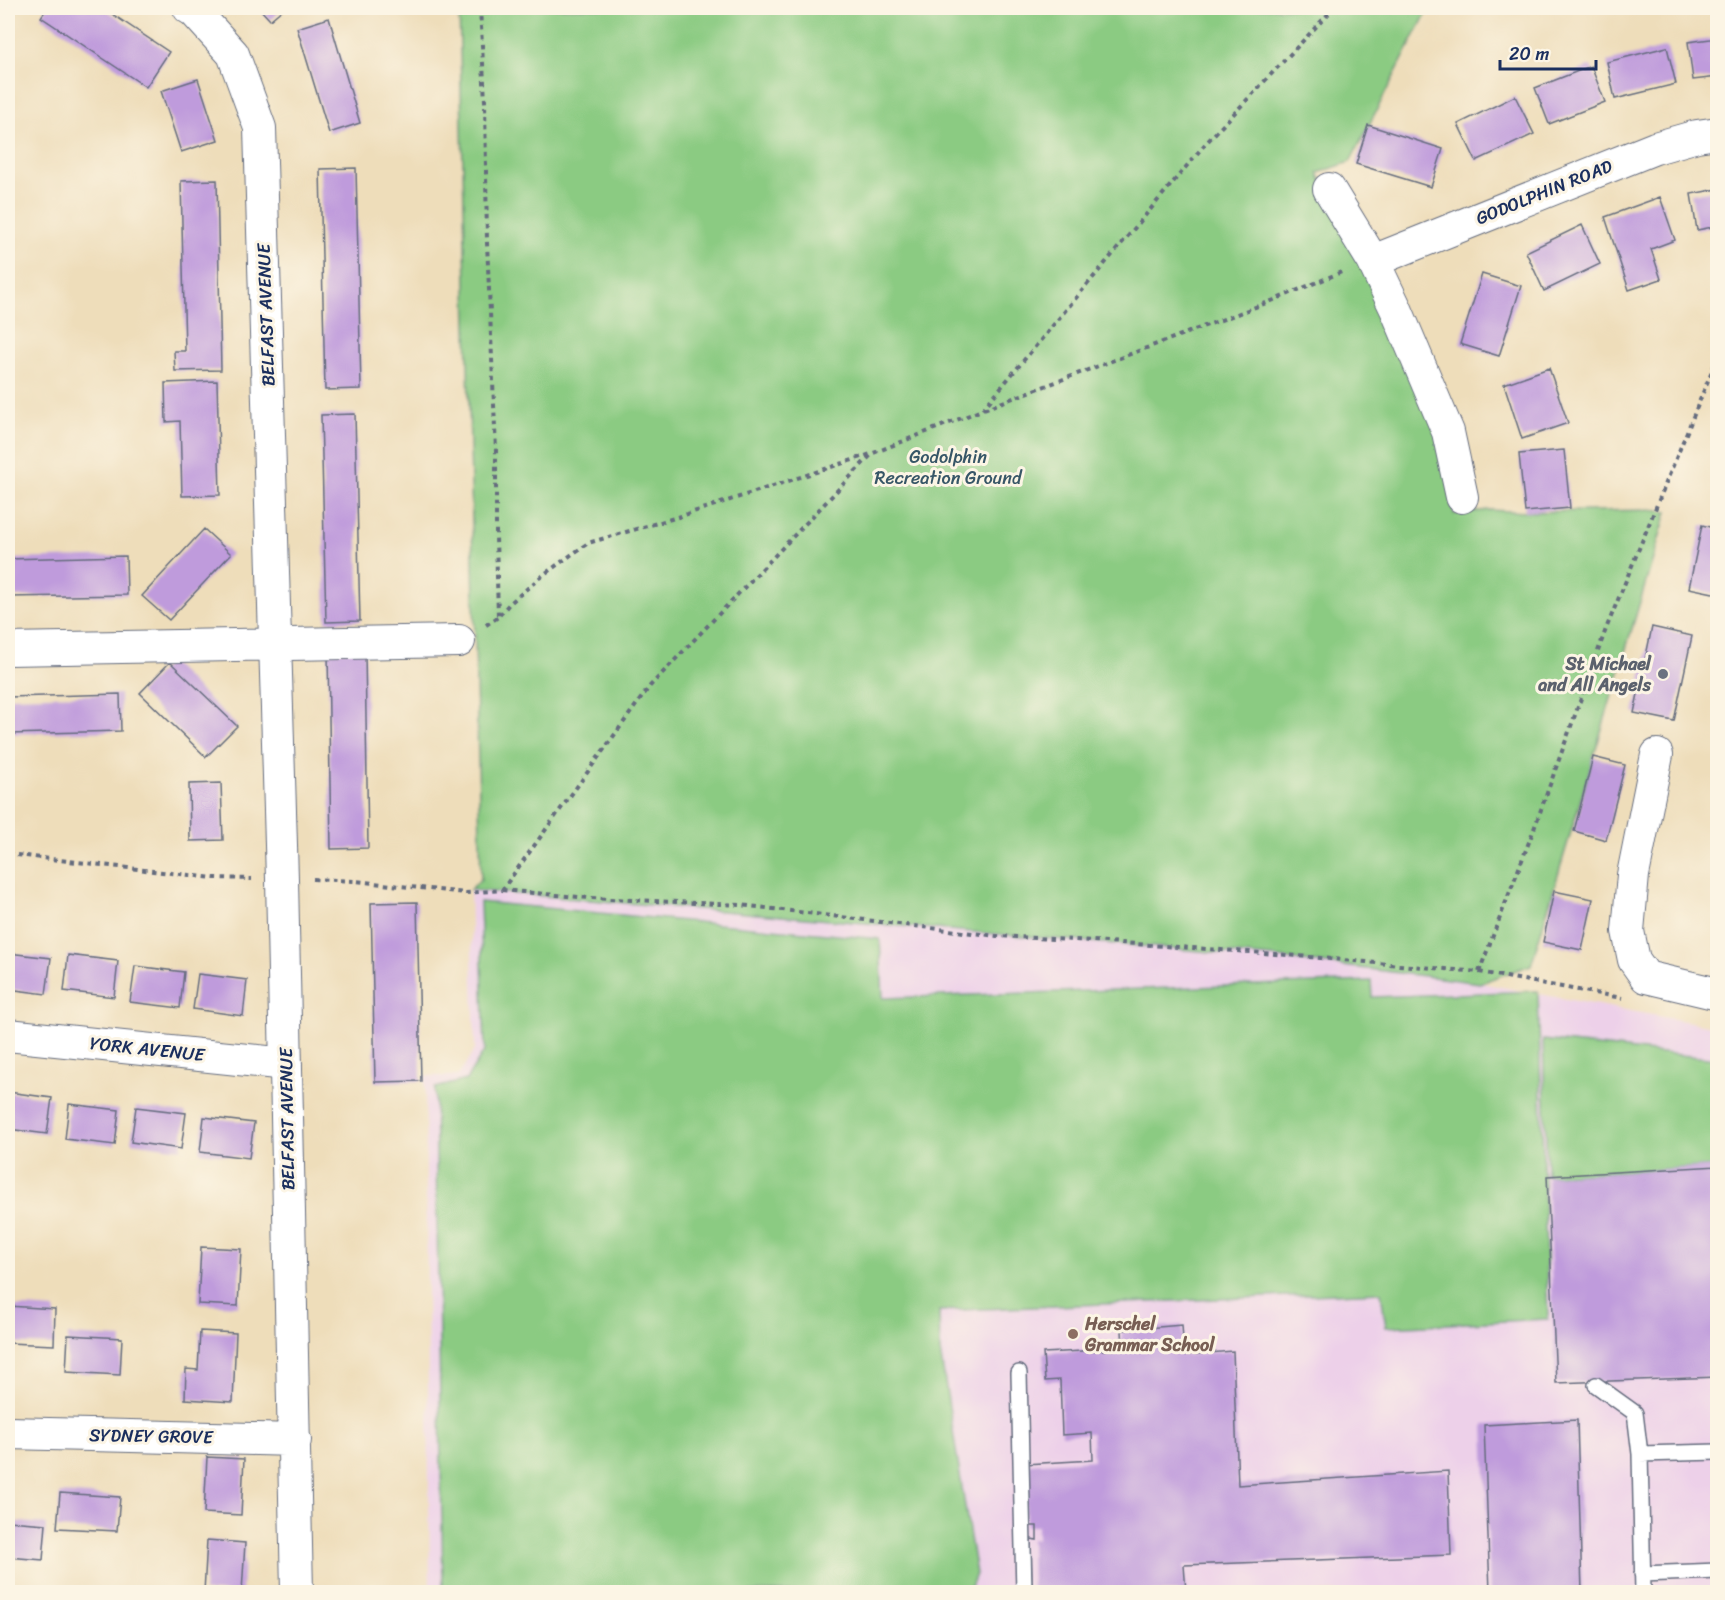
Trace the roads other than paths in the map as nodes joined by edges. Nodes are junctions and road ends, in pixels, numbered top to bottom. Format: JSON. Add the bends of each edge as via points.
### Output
{"nodes":[{"id":1,"x":189,"y":8,"type":"edge"},
{"id":2,"x":1718,"y":133,"type":"edge"},
{"id":3,"x":1329,"y":189,"type":"dead end"},
{"id":4,"x":1373,"y":261,"type":"junction"},
{"id":5,"x":1462,"y":497,"type":"dead end"},
{"id":6,"x":459,"y":641,"type":"dead end"},
{"id":7,"x":276,"y":645,"type":"junction"},
{"id":8,"x":8,"y":649,"type":"edge"},
{"id":9,"x":1657,"y":755,"type":"dead end"},
{"id":10,"x":1718,"y":994,"type":"edge"},
{"id":11,"x":8,"y":1035,"type":"edge"},
{"id":12,"x":286,"y":1064,"type":"junction"},
{"id":13,"x":1019,"y":1373,"type":"dead end"},
{"id":14,"x":1596,"y":1385,"type":"dead end"},
{"id":15,"x":8,"y":1433,"type":"edge"},
{"id":16,"x":295,"y":1440,"type":"junction"},
{"id":17,"x":1718,"y":1452,"type":"edge"},
{"id":18,"x":1640,"y":1454,"type":"junction"},
{"id":19,"x":1718,"y":1571,"type":"edge"},
{"id":20,"x":1642,"y":1574,"type":"junction"},
{"id":21,"x":297,"y":1593,"type":"edge"},
{"id":22,"x":1024,"y":1593,"type":"edge"},
{"id":23,"x":1643,"y":1593,"type":"edge"}],
"edges":[{"from":1,"to":7,"type":"street","name":"BELFAST AVENUE","via":[[233,54],[260,128]]},
{"from":2,"to":4,"type":"street","name":"GODOLPHIN ROAD","via":[[1655,148]]},
{"from":3,"to":4,"type":"street"},
{"from":4,"to":5,"type":"street","via":[[1448,432]]},
{"from":6,"to":7,"type":"street"},
{"from":7,"to":8,"type":"street"},
{"from":7,"to":12,"type":"street","name":"BELFAST AVENUE"},
{"from":9,"to":10,"type":"street","via":[[1633,875],[1628,931],[1634,960],[1646,977]]},
{"from":11,"to":12,"type":"street","name":"YORK AVENUE"},
{"from":12,"to":16,"type":"street","name":"BELFAST AVENUE"},
{"from":13,"to":22,"type":"lane"},
{"from":14,"to":18,"type":"lane","via":[[1635,1413]]},
{"from":15,"to":16,"type":"street","name":"SYDNEY GROVE"},
{"from":16,"to":21,"type":"street","name":"BELFAST AVENUE"},
{"from":17,"to":18,"type":"lane"},
{"from":18,"to":20,"type":"lane"},
{"from":19,"to":20,"type":"lane"},
{"from":20,"to":23,"type":"lane"}]}
